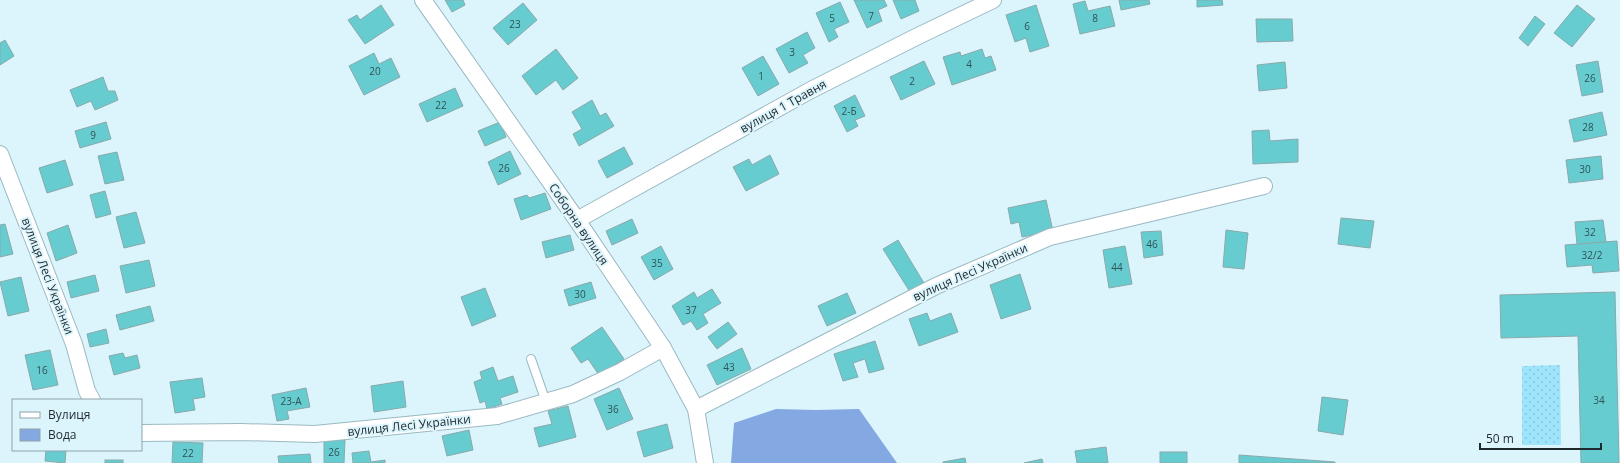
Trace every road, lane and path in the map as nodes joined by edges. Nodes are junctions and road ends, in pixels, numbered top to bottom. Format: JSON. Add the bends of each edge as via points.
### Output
{"nodes":[{"id":1,"x":423,"y":0,"type":"edge"},
{"id":2,"x":993,"y":0,"type":"edge"},
{"id":3,"x":0,"y":154,"type":"edge"},
{"id":4,"x":1264,"y":186,"type":"dead end"},
{"id":5,"x":577,"y":220,"type":"junction"},
{"id":6,"x":663,"y":348,"type":"junction"},
{"id":7,"x":531,"y":359,"type":"dead end"},
{"id":8,"x":91,"y":399,"type":"edge"},
{"id":9,"x":546,"y":402,"type":"junction"},
{"id":10,"x":696,"y":409,"type":"junction"},
{"id":11,"x":142,"y":433,"type":"edge"},
{"id":12,"x":704,"y":463,"type":"edge"}],
"edges":[{"from":1,"to":5,"type":"street","name":"Соборна вулиця"},
{"from":2,"to":5,"type":"street","name":"вулиця 1 Травня","via":[[811,90]]},
{"from":3,"to":8,"type":"street","name":"вулиця Лесі Українки","via":[[74,344]]},
{"from":4,"to":10,"type":"street","name":"вулиця Лесі Українки","via":[[1050,237],[936,286]]},
{"from":5,"to":6,"type":"street","name":"Соборна вулиця"},
{"from":6,"to":9,"type":"street","name":"вулиця Лесі Українки","via":[[573,394]]},
{"from":6,"to":10,"type":"street","name":"Соборна вулиця"},
{"from":7,"to":9,"type":"lane"},
{"from":9,"to":11,"type":"street","name":"вулиця Лесі Українки","via":[[497,416],[315,434]]},
{"from":10,"to":12,"type":"street","name":"Соборна вулиця"}]}
